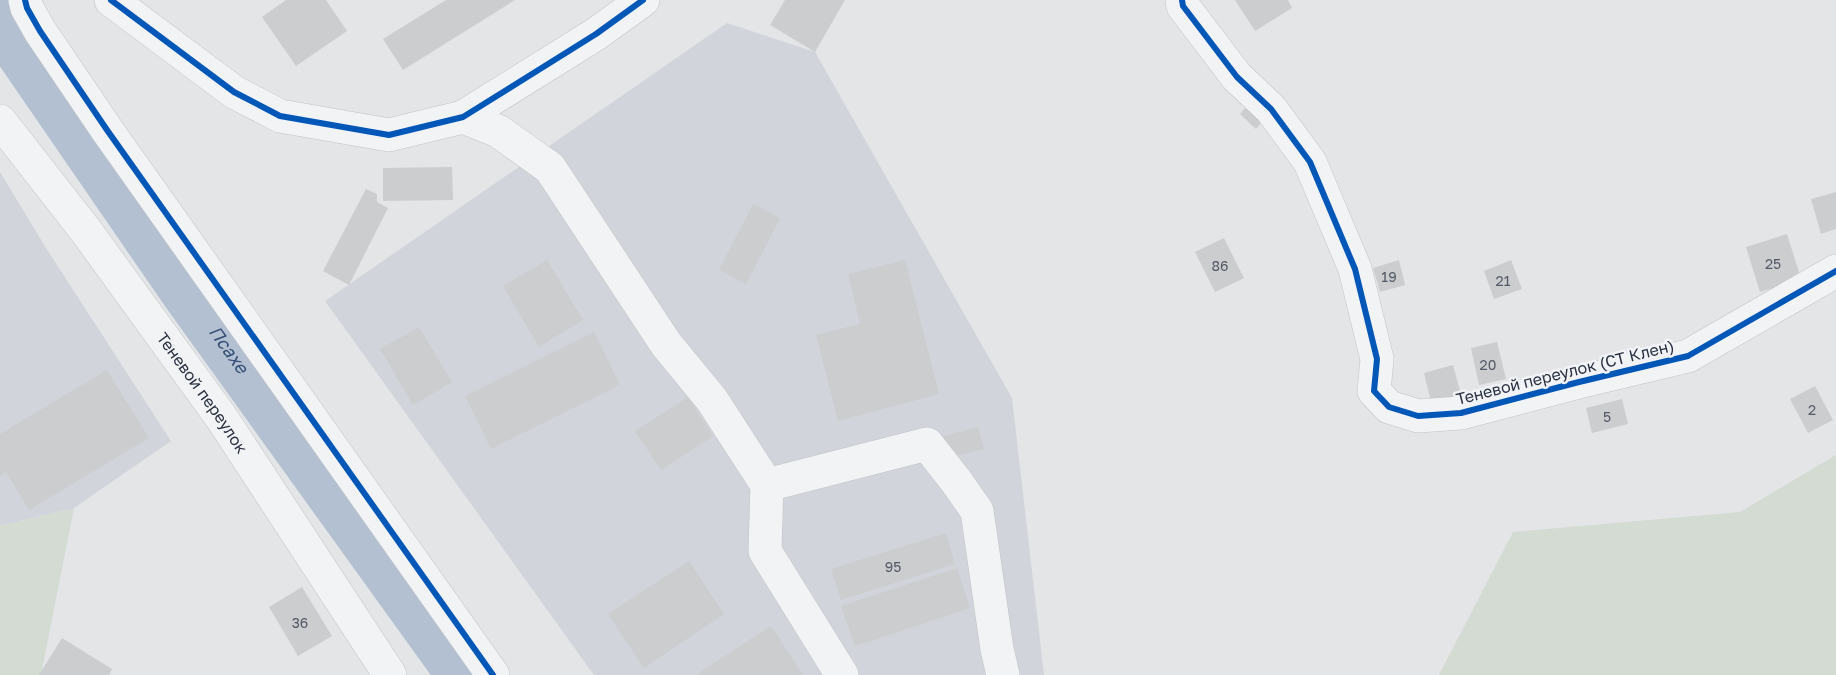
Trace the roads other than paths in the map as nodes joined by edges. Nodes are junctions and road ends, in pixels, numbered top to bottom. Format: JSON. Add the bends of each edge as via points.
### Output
{"nodes":[{"id":1,"x":25,"y":0,"type":"edge"},
{"id":2,"x":111,"y":0,"type":"edge"},
{"id":3,"x":644,"y":0,"type":"edge"},
{"id":4,"x":1182,"y":0,"type":"edge"},
{"id":5,"x":464,"y":117,"type":"junction"},
{"id":6,"x":0,"y":121,"type":"edge"},
{"id":7,"x":1836,"y":271,"type":"edge"},
{"id":8,"x":767,"y":485,"type":"junction"},
{"id":9,"x":382,"y":670,"type":"edge"},
{"id":10,"x":493,"y":675,"type":"edge"},
{"id":11,"x":842,"y":675,"type":"edge"},
{"id":12,"x":1003,"y":675,"type":"edge"}],
"edges":[{"from":1,"to":10,"type":"street","via":[[40,32],[113,139]]},
{"from":2,"to":5,"type":"street","via":[[234,92],[280,116],[389,135]]},
{"from":3,"to":5,"type":"street"},
{"from":4,"to":7,"type":"street","name":"Теневой переулок (СТ Клен)","via":[[1237,77],[1270,109],[1310,162],[1355,269],[1377,359],[1374,391],[1389,407],[1418,416],[1461,413],[1688,356]]},
{"from":5,"to":8,"type":"street","via":[[498,131],[550,168],[666,344],[712,400]]},
{"from":6,"to":9,"type":"street","name":"Теневой переулок","via":[[86,231],[221,417]]},
{"from":8,"to":11,"type":"street","via":[[765,552]]},
{"from":8,"to":12,"type":"street","via":[[927,444],[977,511]]}]}
